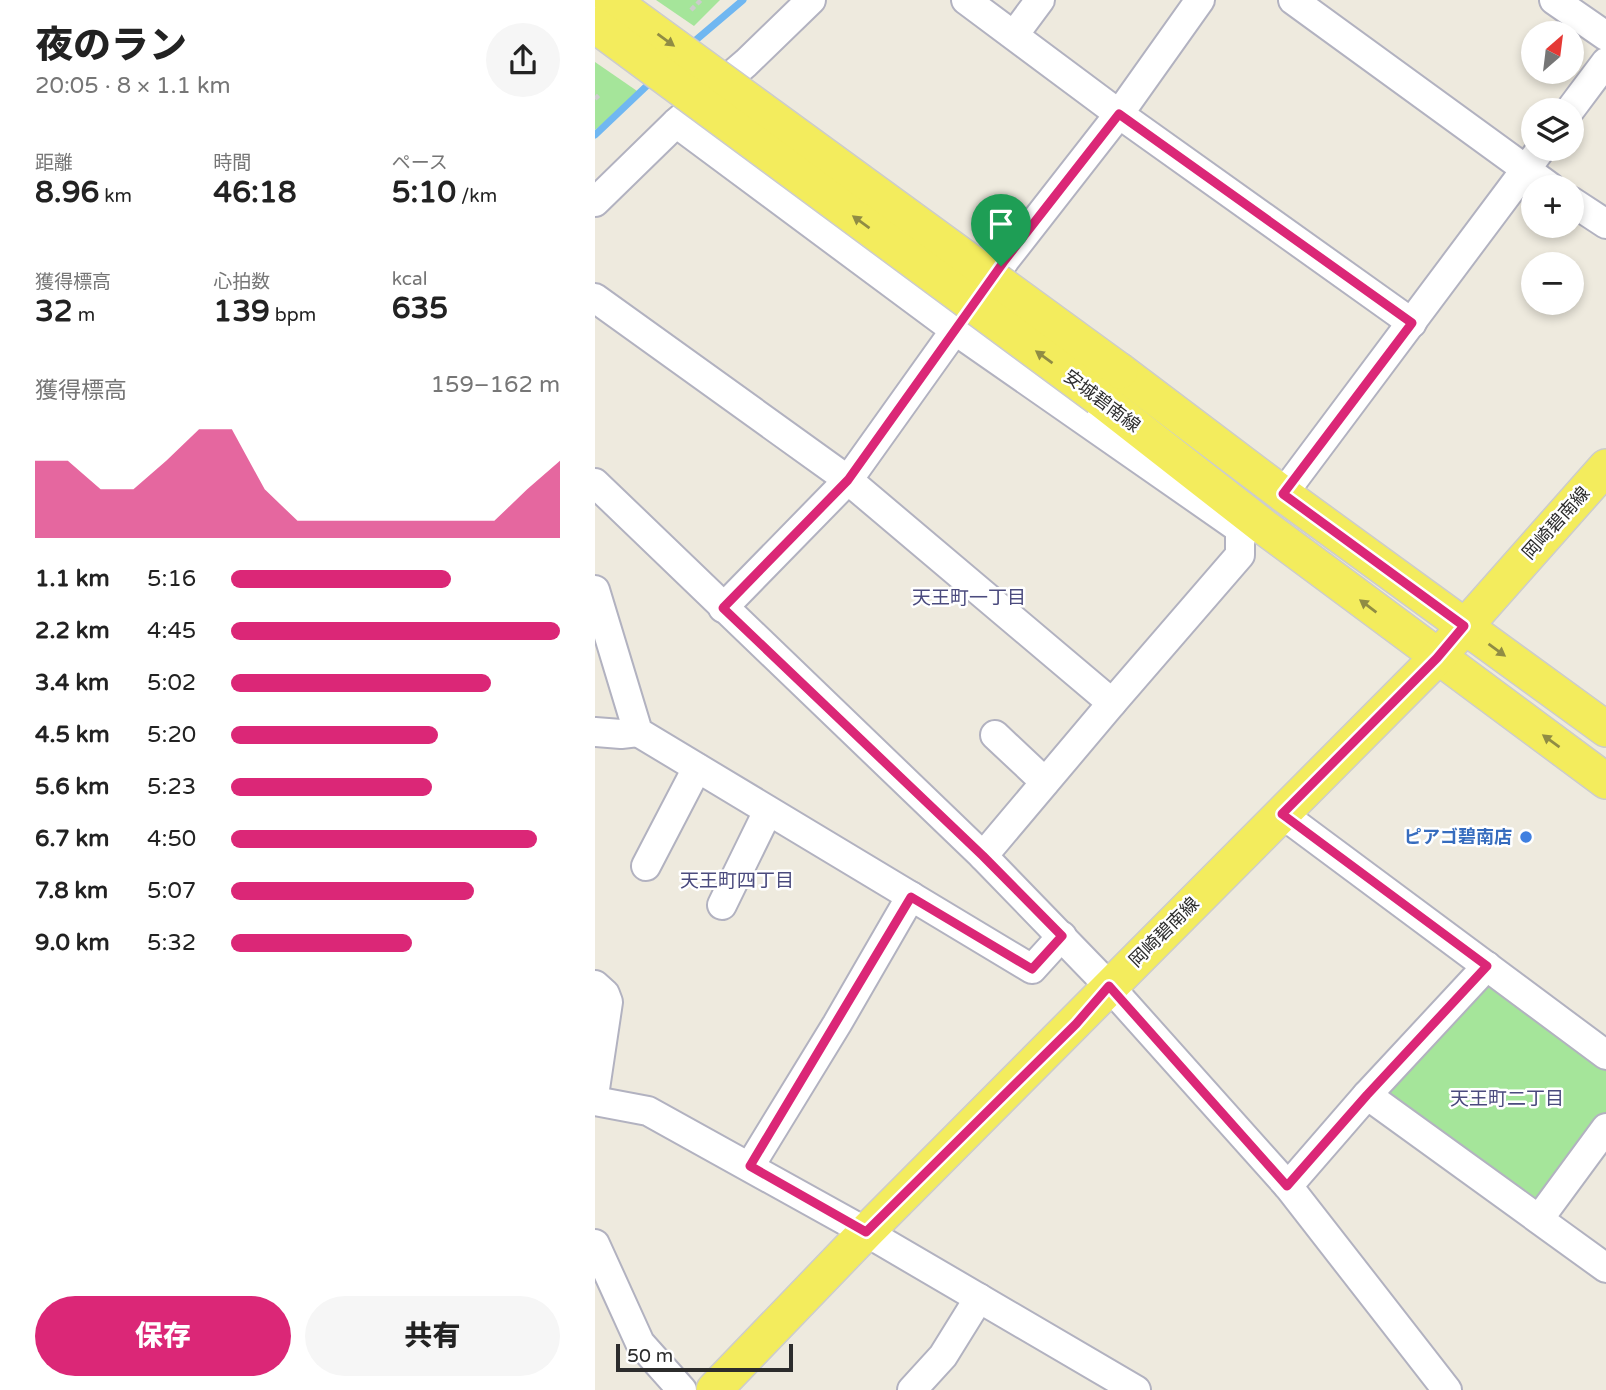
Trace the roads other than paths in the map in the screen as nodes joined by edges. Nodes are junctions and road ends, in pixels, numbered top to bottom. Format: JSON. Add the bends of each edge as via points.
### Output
{"nodes":[{"id":1,"x":611,"y":0,"type":"edge"},
{"id":2,"x":811,"y":0,"type":"edge"},
{"id":3,"x":966,"y":0,"type":"edge"},
{"id":4,"x":1040,"y":0,"type":"edge"},
{"id":5,"x":1200,"y":0,"type":"edge"},
{"id":6,"x":1293,"y":0,"type":"edge"},
{"id":7,"x":1554,"y":0,"type":"edge"},
{"id":8,"x":595,"y":25,"type":"edge"},
{"id":9,"x":1014,"y":35,"type":"junction"},
{"id":10,"x":1606,"y":36,"type":"edge"},
{"id":11,"x":1606,"y":61,"type":"edge"},
{"id":12,"x":735,"y":72,"type":"junction"},
{"id":13,"x":1579,"y":98,"type":"edge"},
{"id":14,"x":1119,"y":114,"type":"junction"},
{"id":15,"x":676,"y":122,"type":"junction"},
{"id":16,"x":1521,"y":152,"type":"edge"},
{"id":17,"x":1532,"y":161,"type":"edge"},
{"id":18,"x":595,"y":202,"type":"edge"},
{"id":19,"x":1584,"y":209,"type":"edge"},
{"id":20,"x":1606,"y":223,"type":"edge"},
{"id":21,"x":1001,"y":266,"type":"junction"},
{"id":22,"x":595,"y":298,"type":"edge"},
{"id":23,"x":1412,"y":323,"type":"junction"},
{"id":24,"x":956,"y":331,"type":"junction"},
{"id":25,"x":1109,"y":384,"type":"junction"},
{"id":26,"x":1227,"y":452,"type":"junction"},
{"id":27,"x":1606,"y":467,"type":"edge"},
{"id":28,"x":848,"y":480,"type":"junction"},
{"id":29,"x":595,"y":484,"type":"edge"},
{"id":30,"x":1283,"y":494,"type":"junction"},
{"id":31,"x":1252,"y":528,"type":"junction"},
{"id":32,"x":595,"y":590,"type":"edge"},
{"id":33,"x":723,"y":608,"type":"junction"},
{"id":34,"x":1464,"y":626,"type":"junction"},
{"id":35,"x":1437,"y":658,"type":"junction"},
{"id":36,"x":1112,"y":703,"type":"junction"},
{"id":37,"x":1606,"y":729,"type":"edge"},
{"id":38,"x":595,"y":732,"type":"edge"},
{"id":39,"x":638,"y":732,"type":"junction"},
{"id":40,"x":995,"y":736,"type":"dead end"},
{"id":41,"x":697,"y":768,"type":"junction"},
{"id":42,"x":1606,"y":781,"type":"edge"},
{"id":43,"x":1045,"y":782,"type":"junction"},
{"id":44,"x":768,"y":811,"type":"junction"},
{"id":45,"x":1282,"y":814,"type":"junction"},
{"id":46,"x":983,"y":856,"type":"junction"},
{"id":47,"x":646,"y":866,"type":"dead end"},
{"id":48,"x":911,"y":897,"type":"junction"},
{"id":49,"x":722,"y":905,"type":"dead end"},
{"id":50,"x":1062,"y":936,"type":"junction"},
{"id":51,"x":1487,"y":966,"type":"junction"},
{"id":52,"x":595,"y":985,"type":"edge"},
{"id":53,"x":1109,"y":986,"type":"junction"},
{"id":54,"x":1606,"y":1055,"type":"edge"},
{"id":55,"x":595,"y":1089,"type":"edge"},
{"id":56,"x":1367,"y":1095,"type":"junction"},
{"id":57,"x":595,"y":1101,"type":"edge"},
{"id":58,"x":1606,"y":1128,"type":"edge"},
{"id":59,"x":750,"y":1166,"type":"junction"},
{"id":60,"x":1287,"y":1186,"type":"junction"},
{"id":61,"x":1539,"y":1219,"type":"junction"},
{"id":62,"x":866,"y":1232,"type":"junction"},
{"id":63,"x":595,"y":1244,"type":"edge"},
{"id":64,"x":1606,"y":1268,"type":"edge"},
{"id":65,"x":979,"y":1298,"type":"junction"},
{"id":66,"x":682,"y":1390,"type":"edge"},
{"id":67,"x":714,"y":1390,"type":"edge"},
{"id":68,"x":912,"y":1390,"type":"edge"},
{"id":69,"x":1136,"y":1390,"type":"edge"},
{"id":70,"x":1447,"y":1390,"type":"edge"}],
"edges":[{"from":1,"to":25,"type":"main road","name":"安城碧南線","one_way":true,"bridge":true},
{"from":2,"to":12,"type":"street"},
{"from":3,"to":9,"type":"street"},
{"from":4,"to":9,"type":"street"},
{"from":5,"to":14,"type":"street"},
{"from":6,"to":16,"type":"street"},
{"from":7,"to":10,"type":"street"},
{"from":25,"to":8,"type":"main road","name":"安城碧南線","one_way":true,"bridge":true},
{"from":9,"to":14,"type":"street"},
{"from":11,"to":13,"type":"street"},
{"from":12,"to":15,"type":"street"},
{"from":12,"to":21,"type":"street"},
{"from":14,"to":21,"type":"street"},
{"from":14,"to":23,"type":"street"},
{"from":15,"to":18,"type":"street"},
{"from":15,"to":24,"type":"street"},
{"from":17,"to":23,"type":"street"},
{"from":19,"to":20,"type":"street"},
{"from":21,"to":24,"type":"street"},
{"from":21,"to":26,"type":"street","via":[[1216,422],[1223,429]]},
{"from":22,"to":28,"type":"street"},
{"from":23,"to":30,"type":"street"},
{"from":24,"to":28,"type":"street"},
{"from":24,"to":31,"type":"street"},
{"from":25,"to":26,"type":"main road","name":"安城碧南線"},
{"from":25,"to":31,"type":"main road","name":"安城碧南線"},
{"from":26,"to":30,"type":"main road","name":"安城碧南線"},
{"from":27,"to":34,"type":"main road","name":"岡崎碧南線"},
{"from":28,"to":33,"type":"street"},
{"from":28,"to":36,"type":"street"},
{"from":29,"to":33,"type":"street"},
{"from":30,"to":34,"type":"main road","name":"安城碧南線"},
{"from":35,"to":31,"type":"main road","name":"安城碧南線","one_way":true},
{"from":31,"to":36,"type":"street","via":[[1240,555]]},
{"from":32,"to":39,"type":"street"},
{"from":33,"to":46,"type":"street"},
{"from":34,"to":35,"type":"main road","name":"岡崎碧南線"},
{"from":34,"to":37,"type":"main road","name":"安城碧南線","one_way":true},
{"from":42,"to":35,"type":"main road","name":"安城碧南線","one_way":true},
{"from":35,"to":45,"type":"main road","name":"岡崎碧南線"},
{"from":36,"to":43,"type":"street"},
{"from":38,"to":39,"type":"street"},
{"from":39,"to":41,"type":"street"},
{"from":40,"to":43,"type":"street"},
{"from":41,"to":44,"type":"street"},
{"from":41,"to":47,"type":"street"},
{"from":43,"to":46,"type":"street"},
{"from":44,"to":48,"type":"street"},
{"from":44,"to":49,"type":"street"},
{"from":45,"to":51,"type":"street"},
{"from":45,"to":53,"type":"main road","name":"岡崎碧南線"},
{"from":46,"to":50,"type":"street"},
{"from":48,"to":50,"type":"street","via":[[1032,969]]},
{"from":48,"to":59,"type":"street"},
{"from":50,"to":53,"type":"street"},
{"from":51,"to":54,"type":"street"},
{"from":51,"to":56,"type":"street"},
{"from":52,"to":55,"type":"street","via":[[608,1002]]},
{"from":53,"to":60,"type":"street"},
{"from":53,"to":62,"type":"main road","name":"岡崎碧南線"},
{"from":56,"to":60,"type":"street"},
{"from":56,"to":61,"type":"street"},
{"from":57,"to":59,"type":"street","via":[[648,1111]]},
{"from":58,"to":61,"type":"street"},
{"from":59,"to":62,"type":"street"},
{"from":60,"to":70,"type":"street"},
{"from":61,"to":64,"type":"street"},
{"from":62,"to":65,"type":"street"},
{"from":62,"to":67,"type":"main road","name":"岡崎碧南線"},
{"from":63,"to":66,"type":"street","via":[[640,1343]]},
{"from":65,"to":68,"type":"street","via":[[943,1356]]},
{"from":65,"to":69,"type":"street"}]}
